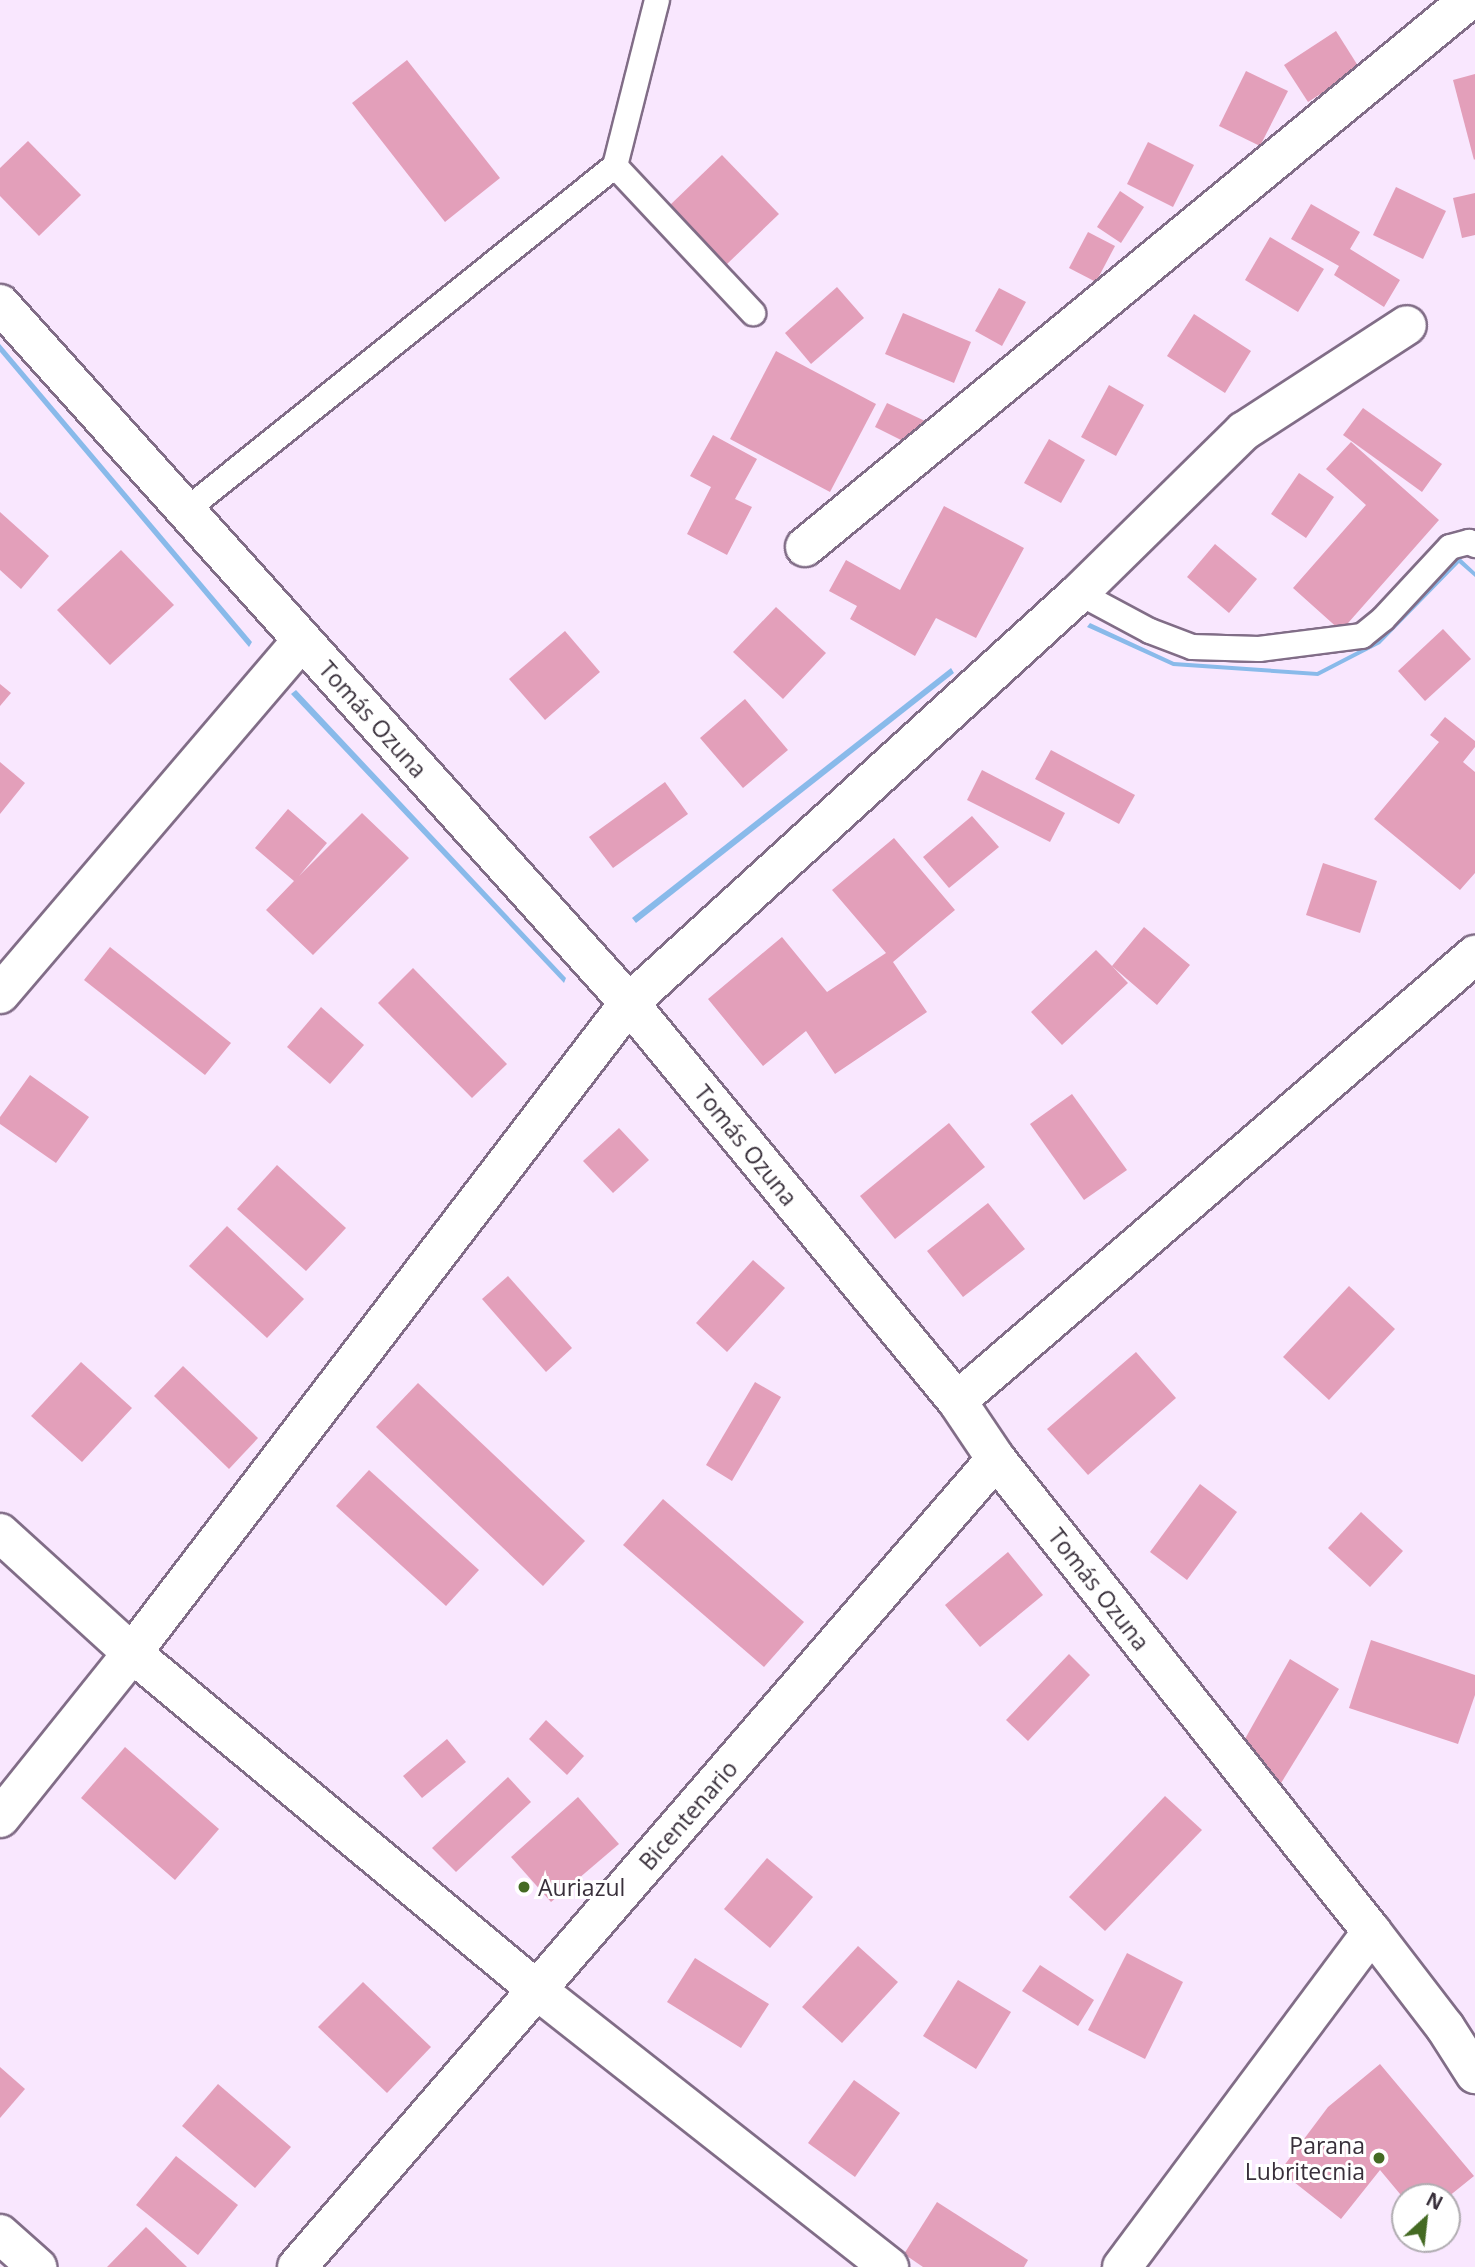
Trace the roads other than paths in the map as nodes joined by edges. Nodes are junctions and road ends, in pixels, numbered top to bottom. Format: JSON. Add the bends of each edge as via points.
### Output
{"nodes":[{"id":1,"x":657,"y":0,"type":"edge"},
{"id":2,"x":1469,"y":0,"type":"edge"},
{"id":3,"x":615,"y":166,"type":"junction"},
{"id":4,"x":0,"y":304,"type":"edge"},
{"id":5,"x":754,"y":313,"type":"dead end"},
{"id":6,"x":1407,"y":326,"type":"dead end"},
{"id":7,"x":185,"y":511,"type":"junction"},
{"id":8,"x":1475,"y":545,"type":"edge"},
{"id":9,"x":804,"y":547,"type":"dead end"},
{"id":10,"x":1079,"y":593,"type":"junction"},
{"id":11,"x":302,"y":640,"type":"junction"},
{"id":12,"x":1475,"y":956,"type":"edge"},
{"id":13,"x":0,"y":994,"type":"edge"},
{"id":14,"x":629,"y":1003,"type":"junction"},
{"id":15,"x":957,"y":1401,"type":"junction"},
{"id":16,"x":996,"y":1459,"type":"junction"},
{"id":17,"x":0,"y":1534,"type":"edge"},
{"id":18,"x":132,"y":1653,"type":"junction"},
{"id":19,"x":0,"y":1818,"type":"edge"},
{"id":20,"x":1372,"y":1932,"type":"junction"},
{"id":21,"x":537,"y":1990,"type":"junction"},
{"id":22,"x":1445,"y":2027,"type":"junction"},
{"id":23,"x":1475,"y":2055,"type":"edge"},
{"id":24,"x":1475,"y":2074,"type":"edge"},
{"id":25,"x":0,"y":2234,"type":"edge"},
{"id":26,"x":37,"y":2267,"type":"edge"},
{"id":27,"x":297,"y":2267,"type":"edge"},
{"id":28,"x":889,"y":2267,"type":"edge"},
{"id":29,"x":1122,"y":2267,"type":"edge"}],
"edges":[{"from":1,"to":3,"type":"lane"},
{"from":2,"to":9,"type":"street"},
{"from":3,"to":5,"type":"lane"},
{"from":3,"to":7,"type":"lane"},
{"from":4,"to":7,"type":"street","name":"Tomás Ozuna"},
{"from":6,"to":10,"type":"street","via":[[1244,431]]},
{"from":7,"to":11,"type":"street","name":"Tomás Ozuna"},
{"from":8,"to":10,"type":"lane","via":[[1450,547],[1362,636],[1272,647],[1192,647],[1150,631]]},
{"from":10,"to":14,"type":"street"},
{"from":11,"to":13,"type":"street"},
{"from":11,"to":14,"type":"street","name":"Tomás Ozuna"},
{"from":12,"to":15,"type":"street"},
{"from":14,"to":15,"type":"street","name":"Tomás Ozuna"},
{"from":14,"to":18,"type":"street"},
{"from":15,"to":16,"type":"street","name":"Tomás Ozuna"},
{"from":16,"to":20,"type":"street","name":"Tomás Ozuna"},
{"from":16,"to":21,"type":"street","name":"Bicentenario"},
{"from":17,"to":18,"type":"street"},
{"from":18,"to":19,"type":"street"},
{"from":18,"to":21,"type":"street"},
{"from":20,"to":22,"type":"street","name":"Tomás Ozuna"},
{"from":20,"to":29,"type":"street"},
{"from":21,"to":27,"type":"street","name":"Bicentenario"},
{"from":21,"to":28,"type":"street"},
{"from":22,"to":23,"type":"street","name":"Tomás Ozuna"},
{"from":22,"to":24,"type":"street","name":"Tomás Ozuna"},
{"from":25,"to":26,"type":"street"}]}
